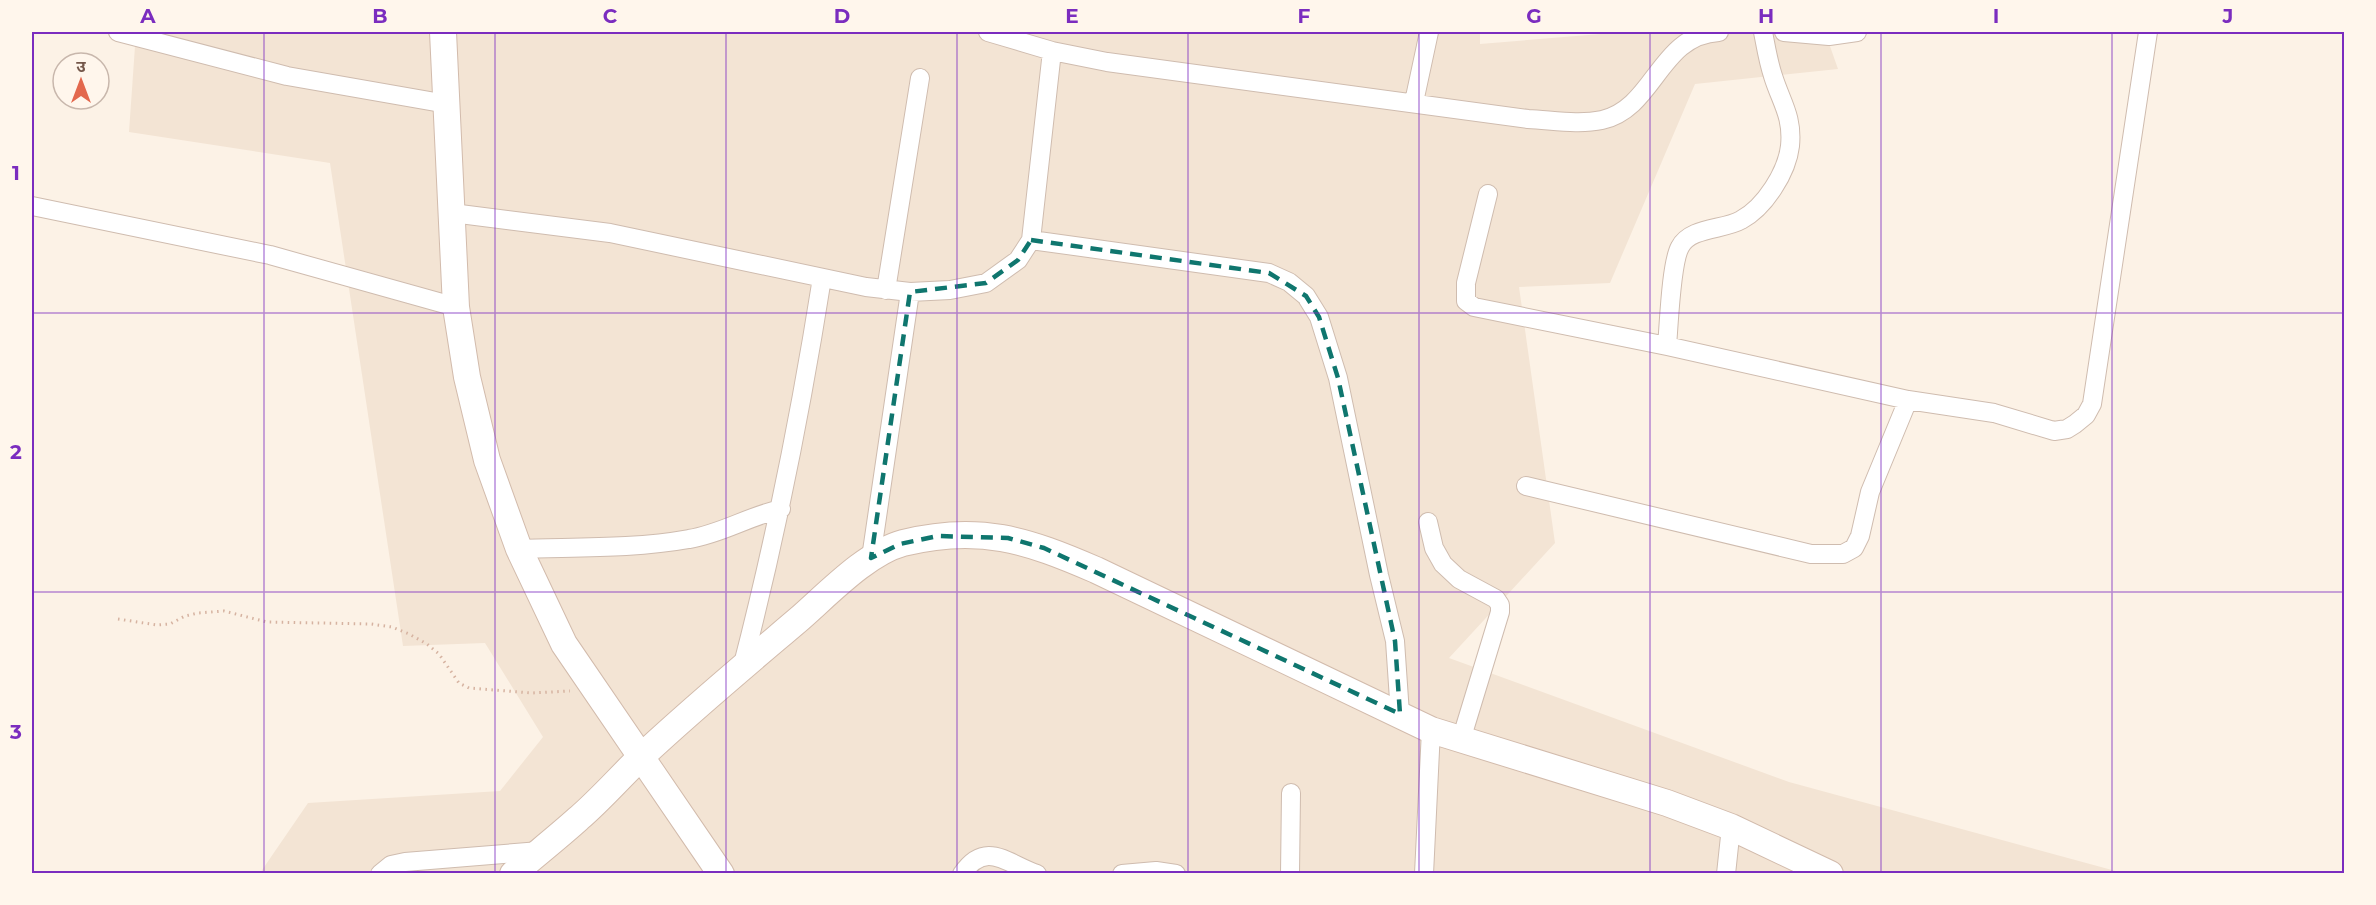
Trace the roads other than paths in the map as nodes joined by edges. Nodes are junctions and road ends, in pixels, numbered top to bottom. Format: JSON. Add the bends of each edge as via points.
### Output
{"nodes":[{"id":1,"x":118,"y":32,"type":"edge"},
{"id":2,"x":443,"y":32,"type":"edge"},
{"id":3,"x":988,"y":32,"type":"edge"},
{"id":4,"x":1429,"y":32,"type":"edge"},
{"id":5,"x":1719,"y":32,"type":"edge"},
{"id":6,"x":1763,"y":32,"type":"edge"},
{"id":7,"x":1784,"y":32,"type":"edge"},
{"id":8,"x":1857,"y":32,"type":"edge"},
{"id":9,"x":2148,"y":32,"type":"edge"},
{"id":10,"x":1052,"y":51,"type":"junction"},
{"id":11,"x":921,"y":78,"type":"dead end"},
{"id":12,"x":1414,"y":102,"type":"junction"},
{"id":13,"x":447,"y":105,"type":"junction"},
{"id":14,"x":1488,"y":194,"type":"dead end"},
{"id":15,"x":32,"y":206,"type":"edge"},
{"id":16,"x":452,"y":213,"type":"junction"},
{"id":17,"x":1031,"y":240,"type":"junction"},
{"id":18,"x":822,"y":278,"type":"junction"},
{"id":19,"x":886,"y":290,"type":"junction"},
{"id":20,"x":910,"y":292,"type":"junction"},
{"id":21,"x":456,"y":307,"type":"junction"},
{"id":22,"x":1667,"y":346,"type":"junction"},
{"id":23,"x":1908,"y":400,"type":"junction"},
{"id":24,"x":1526,"y":486,"type":"dead end"},
{"id":25,"x":781,"y":509,"type":"junction"},
{"id":26,"x":1428,"y":522,"type":"dead end"},
{"id":27,"x":519,"y":549,"type":"junction"},
{"id":28,"x":871,"y":558,"type":"junction"},
{"id":29,"x":742,"y":668,"type":"junction"},
{"id":30,"x":1400,"y":714,"type":"junction"},
{"id":31,"x":1431,"y":730,"type":"junction"},
{"id":32,"x":1461,"y":740,"type":"junction"},
{"id":33,"x":640,"y":758,"type":"junction"},
{"id":34,"x":1291,"y":793,"type":"dead end"},
{"id":35,"x":1731,"y":827,"type":"junction"},
{"id":36,"x":540,"y":851,"type":"junction"},
{"id":37,"x":380,"y":873,"type":"edge"},
{"id":38,"x":513,"y":873,"type":"edge"},
{"id":39,"x":721,"y":873,"type":"edge"},
{"id":40,"x":962,"y":873,"type":"edge"},
{"id":41,"x":1037,"y":873,"type":"edge"},
{"id":42,"x":1122,"y":873,"type":"edge"},
{"id":43,"x":1176,"y":873,"type":"edge"},
{"id":44,"x":1290,"y":873,"type":"edge"},
{"id":45,"x":1424,"y":873,"type":"edge"},
{"id":46,"x":1726,"y":873,"type":"edge"},
{"id":47,"x":1830,"y":873,"type":"edge"}],
"edges":[{"from":1,"to":13,"type":"street","via":[[287,76]]},
{"from":2,"to":13,"type":"street"},
{"from":3,"to":10,"type":"street"},
{"from":4,"to":12,"type":"street"},
{"from":5,"to":12,"type":"street","via":[[1689,40],[1671,54],[1628,108],[1603,120],[1528,118]]},
{"from":6,"to":22,"type":"street","via":[[1773,79],[1789,119],[1790,146],[1782,175],[1766,198],[1742,220],[1690,236],[1680,246]]},
{"from":7,"to":8,"type":"street","via":[[1829,36]]},
{"from":9,"to":23,"type":"street","via":[[2099,368],[2086,415],[2067,429],[2054,431],[1994,413]]},
{"from":10,"to":12,"type":"street","via":[[1107,62]]},
{"from":10,"to":17,"type":"street"},
{"from":11,"to":19,"type":"street"},
{"from":13,"to":16,"type":"street"},
{"from":14,"to":22,"type":"street","via":[[1466,283],[1466,301],[1474,307]]},
{"from":15,"to":21,"type":"street","via":[[270,255]]},
{"from":16,"to":18,"type":"street","via":[[610,233]]},
{"from":16,"to":21,"type":"street"},
{"from":17,"to":20,"type":"street","via":[[1018,260],[986,283]]},
{"from":17,"to":30,"type":"street","via":[[1269,273],[1306,296],[1319,317],[1338,378],[1395,640]]},
{"from":18,"to":19,"type":"street"},
{"from":18,"to":25,"type":"street"},
{"from":19,"to":20,"type":"street"},
{"from":20,"to":28,"type":"street"},
{"from":21,"to":27,"type":"street","via":[[467,377],[487,460]]},
{"from":22,"to":23,"type":"street"},
{"from":23,"to":24,"type":"street","via":[[1870,492],[1860,536],[1854,548],[1843,554],[1811,554]]},
{"from":25,"to":27,"type":"street","via":[[690,539]]},
{"from":25,"to":29,"type":"street"},
{"from":26,"to":32,"type":"street","via":[[1434,548],[1443,564],[1500,605]]},
{"from":27,"to":33,"type":"street","via":[[564,644]]},
{"from":28,"to":29,"type":"street"},
{"from":28,"to":30,"type":"street","via":[[900,544],[938,536],[1008,538],[1044,548]]},
{"from":29,"to":33,"type":"street"},
{"from":30,"to":31,"type":"street"},
{"from":31,"to":32,"type":"street"},
{"from":31,"to":45,"type":"street"},
{"from":32,"to":35,"type":"street","via":[[1667,803]]},
{"from":33,"to":36,"type":"street","via":[[581,817]]},
{"from":33,"to":39,"type":"street"},
{"from":34,"to":44,"type":"street"},
{"from":35,"to":46,"type":"street"},
{"from":35,"to":47,"type":"street"},
{"from":36,"to":37,"type":"street","via":[[405,862]]},
{"from":36,"to":38,"type":"street"},
{"from":40,"to":41,"type":"street","via":[[979,856],[992,855]]},
{"from":42,"to":43,"type":"street"}]}
